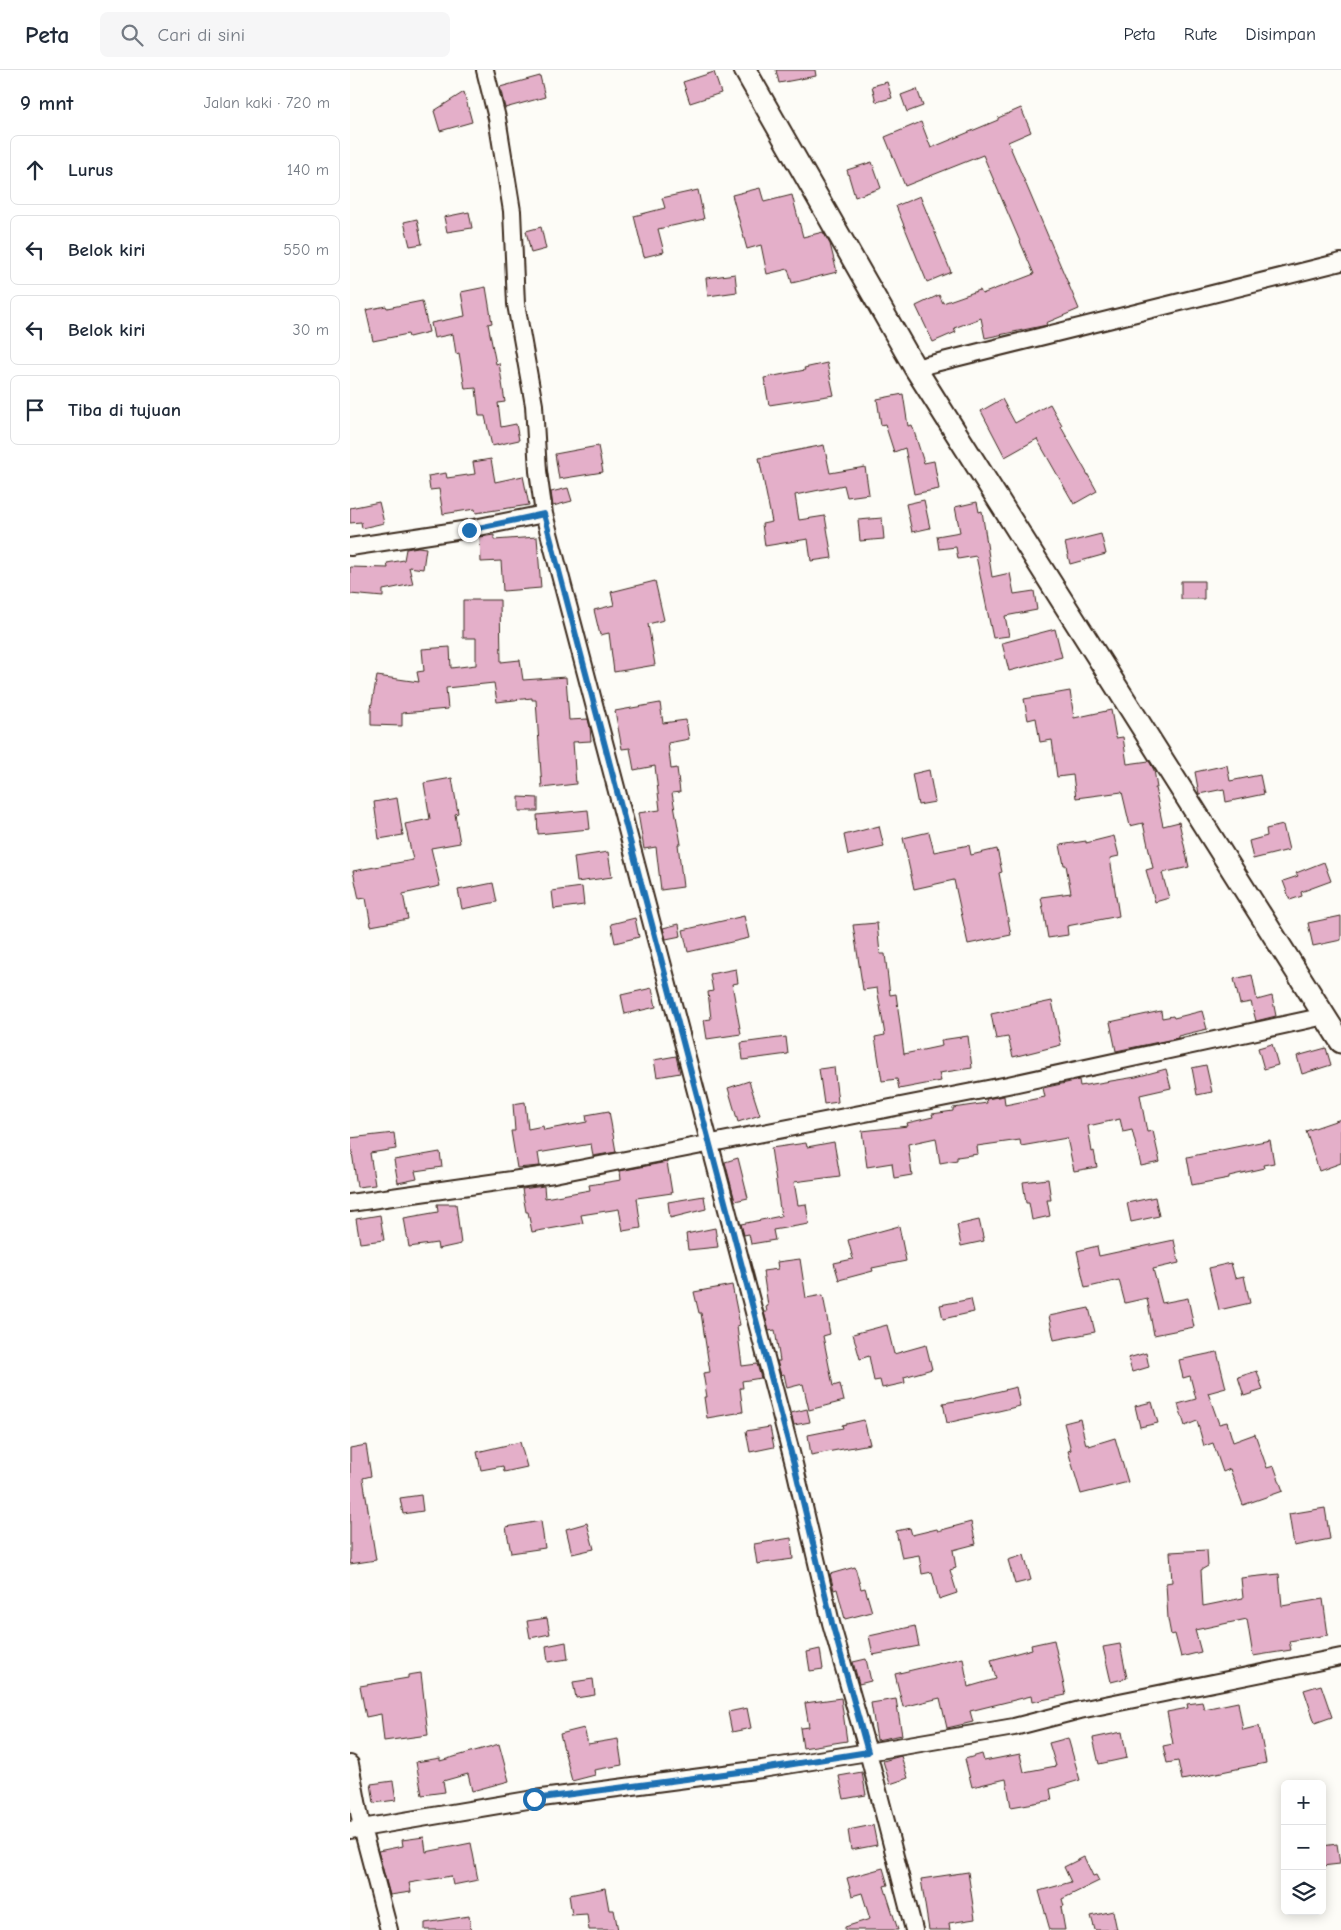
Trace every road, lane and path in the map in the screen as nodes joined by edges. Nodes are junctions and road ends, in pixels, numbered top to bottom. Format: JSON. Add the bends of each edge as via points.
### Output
{"nodes":[{"id":1,"x":485,"y":70,"type":"edge"},
{"id":2,"x":745,"y":70,"type":"edge"},
{"id":3,"x":1341,"y":262,"type":"edge"},
{"id":4,"x":915,"y":368,"type":"junction"},
{"id":5,"x":544,"y":514,"type":"junction"},
{"id":6,"x":350,"y":547,"type":"edge"},
{"id":7,"x":1325,"y":1016,"type":"junction"},
{"id":8,"x":1341,"y":1042,"type":"edge"},
{"id":9,"x":709,"y":1142,"type":"junction"},
{"id":10,"x":350,"y":1204,"type":"edge"},
{"id":11,"x":1341,"y":1657,"type":"edge"},
{"id":12,"x":868,"y":1752,"type":"junction"},
{"id":13,"x":350,"y":1764,"type":"edge"},
{"id":14,"x":356,"y":1829,"type":"edge"},
{"id":15,"x":389,"y":1930,"type":"edge"},
{"id":16,"x":914,"y":1930,"type":"edge"}],
"edges":[{"from":1,"to":5,"type":"street","via":[[497,118],[512,211],[516,304],[534,405]]},
{"from":2,"to":4,"type":"street"},
{"from":3,"to":4,"type":"street"},
{"from":4,"to":7,"type":"street"},
{"from":5,"to":6,"type":"street","via":[[469,530]]},
{"from":5,"to":9,"type":"street"},
{"from":7,"to":8,"type":"street"},
{"from":7,"to":9,"type":"street","via":[[1008,1085]]},
{"from":9,"to":10,"type":"street","via":[[554,1174]]},
{"from":9,"to":12,"type":"street"},
{"from":11,"to":12,"type":"street","via":[[1080,1710],[1014,1727]]},
{"from":12,"to":14,"type":"street","via":[[534,1799]]},
{"from":12,"to":16,"type":"street"},
{"from":13,"to":14,"type":"street"},
{"from":14,"to":15,"type":"street"}]}
